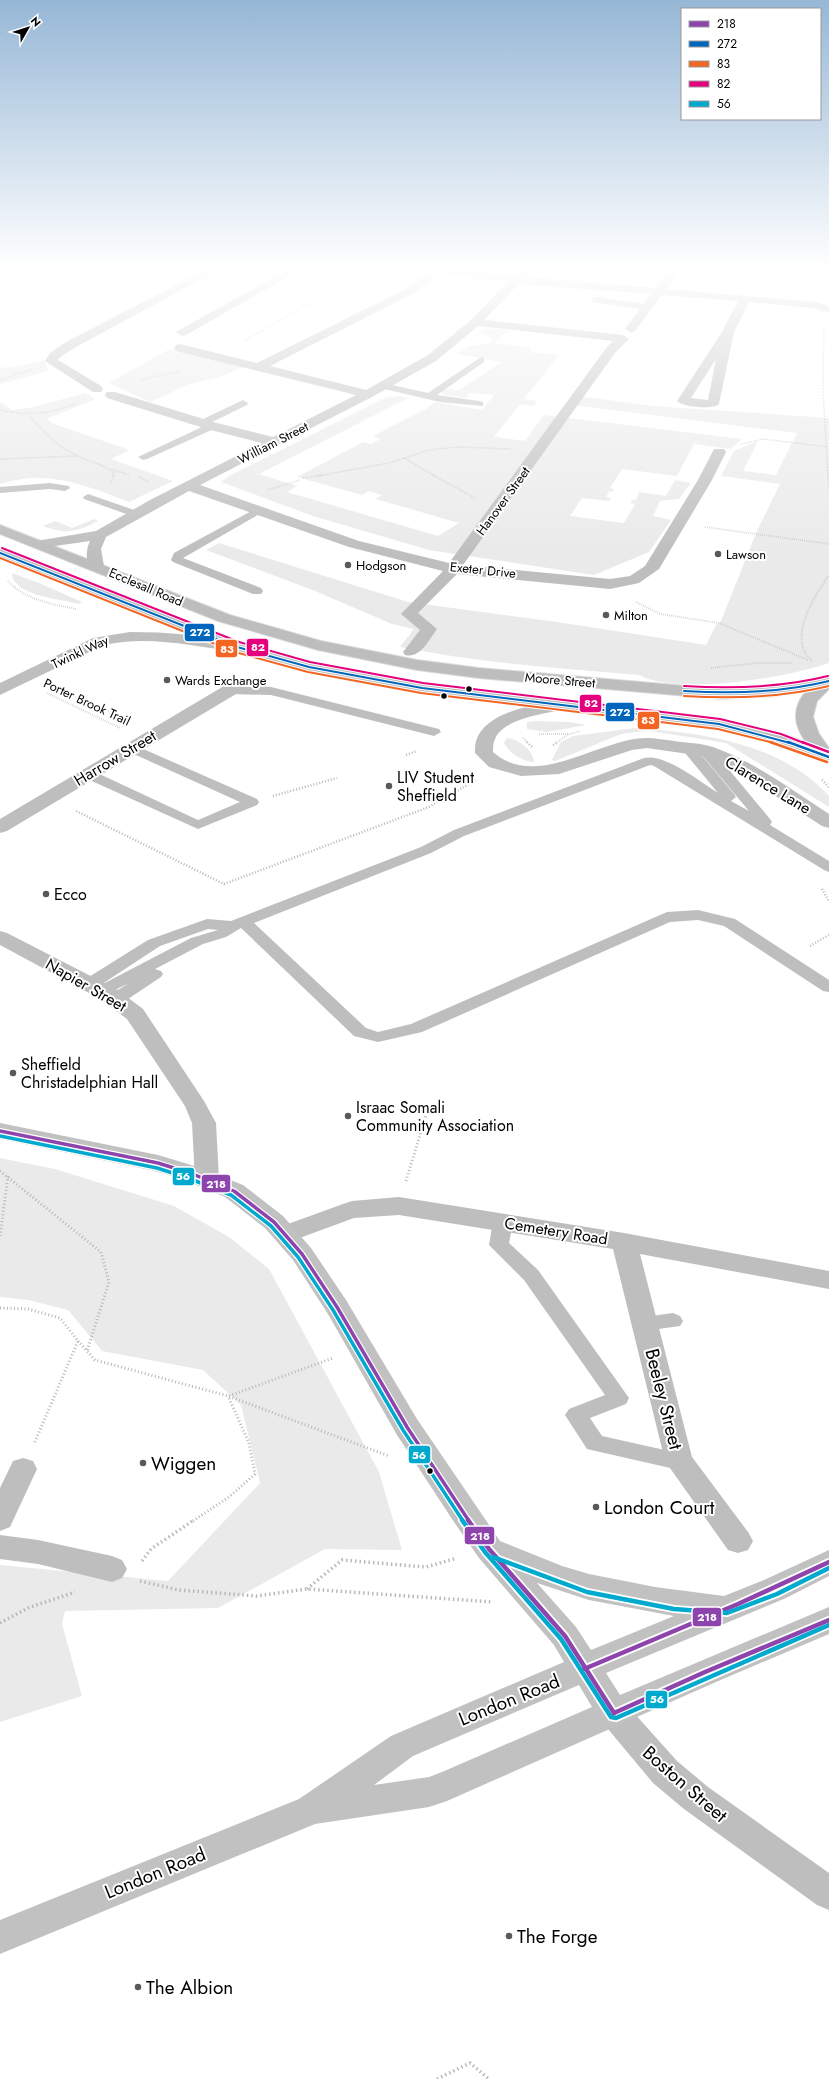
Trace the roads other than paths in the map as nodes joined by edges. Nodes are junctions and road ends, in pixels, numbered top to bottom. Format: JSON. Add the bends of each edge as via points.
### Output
{"nodes":[{"id":1,"x":53,"y":363,"type":"edge"},
{"id":2,"x":242,"y":363,"type":"edge"},
{"id":3,"x":267,"y":363,"type":"edge"},
{"id":4,"x":423,"y":363,"type":"edge"},
{"id":5,"x":477,"y":363,"type":"edge"},
{"id":6,"x":602,"y":363,"type":"edge"},
{"id":7,"x":708,"y":363,"type":"edge"},
{"id":8,"x":722,"y":363,"type":"edge"},
{"id":9,"x":259,"y":367,"type":"junction"},
{"id":10,"x":383,"y":386,"type":"junction"},
{"id":11,"x":97,"y":389,"type":"dead end"},
{"id":12,"x":368,"y":394,"type":"junction"},
{"id":13,"x":111,"y":395,"type":"dead end"},
{"id":14,"x":430,"y":396,"type":"junction"},
{"id":15,"x":243,"y":403,"type":"dead end"},
{"id":16,"x":479,"y":404,"type":"dead end"},
{"id":17,"x":207,"y":424,"type":"junction"},
{"id":18,"x":275,"y":442,"type":"junction"},
{"id":19,"x":719,"y":452,"type":"road end"},
{"id":20,"x":143,"y":457,"type":"dead end"},
{"id":21,"x":65,"y":488,"type":"dead end"},
{"id":22,"x":183,"y":489,"type":"junction"},
{"id":23,"x":0,"y":490,"type":"edge"},
{"id":24,"x":88,"y":497,"type":"dead end"},
{"id":25,"x":257,"y":511,"type":"junction"},
{"id":26,"x":136,"y":514,"type":"junction"},
{"id":27,"x":0,"y":529,"type":"edge"},
{"id":28,"x":100,"y":535,"type":"junction"},
{"id":29,"x":41,"y":544,"type":"junction"},
{"id":30,"x":0,"y":553,"type":"edge"},
{"id":31,"x":96,"y":566,"type":"junction"},
{"id":32,"x":453,"y":568,"type":"junction"},
{"id":33,"x":257,"y":591,"type":"dead end"},
{"id":34,"x":294,"y":639,"type":"joint"},
{"id":35,"x":237,"y":647,"type":"junction"},
{"id":36,"x":411,"y":652,"type":"dead end"},
{"id":37,"x":295,"y":663,"type":"joint"},
{"id":38,"x":828,"y":681,"type":"edge"},
{"id":39,"x":0,"y":690,"type":"edge"},
{"id":40,"x":230,"y":690,"type":"joint"},
{"id":41,"x":565,"y":704,"type":"junction"},
{"id":42,"x":434,"y":732,"type":"dead end"},
{"id":43,"x":139,"y":744,"type":"junction"},
{"id":44,"x":688,"y":748,"type":"junction"},
{"id":45,"x":706,"y":751,"type":"junction"},
{"id":46,"x":827,"y":756,"type":"edge"},
{"id":47,"x":88,"y":774,"type":"junction"},
{"id":48,"x":744,"y":814,"type":"junction"},
{"id":49,"x":829,"y":822,"type":"edge"},
{"id":50,"x":0,"y":827,"type":"edge"},
{"id":51,"x":774,"y":833,"type":"junction"},
{"id":52,"x":829,"y":867,"type":"edge"},
{"id":53,"x":234,"y":927,"type":"junction"},
{"id":54,"x":0,"y":937,"type":"edge"},
{"id":55,"x":829,"y":987,"type":"edge"},
{"id":56,"x":103,"y":991,"type":"junction"},
{"id":57,"x":0,"y":1132,"type":"edge"},
{"id":58,"x":207,"y":1179,"type":"junction"},
{"id":59,"x":503,"y":1222,"type":"junction"},
{"id":60,"x":286,"y":1234,"type":"junction"},
{"id":61,"x":624,"y":1242,"type":"junction"},
{"id":62,"x":829,"y":1280,"type":"edge"},
{"id":63,"x":673,"y":1320,"type":"dead end"},
{"id":64,"x":644,"y":1323,"type":"junction"},
{"id":65,"x":679,"y":1461,"type":"junction"},
{"id":66,"x":23,"y":1469,"type":"road end"},
{"id":67,"x":0,"y":1519,"type":"edge"},
{"id":68,"x":738,"y":1540,"type":"dead end"},
{"id":69,"x":0,"y":1547,"type":"edge"},
{"id":70,"x":489,"y":1550,"type":"junction"},
{"id":71,"x":829,"y":1562,"type":"edge"},
{"id":72,"x":121,"y":1573,"type":"road end"},
{"id":73,"x":727,"y":1608,"type":"junction"},
{"id":74,"x":829,"y":1620,"type":"edge"},
{"id":75,"x":584,"y":1669,"type":"junction"},
{"id":76,"x":614,"y":1713,"type":"junction"},
{"id":77,"x":311,"y":1810,"type":"junction"},
{"id":78,"x":829,"y":1893,"type":"edge"},
{"id":79,"x":0,"y":1937,"type":"edge"}],
"edges":[{"from":1,"to":11,"type":"street"},
{"from":2,"to":9,"type":"street"},
{"from":3,"to":9,"type":"street"},
{"from":4,"to":10,"type":"street","name":"William Street"},
{"from":5,"to":14,"type":"lane"},
{"from":6,"to":32,"type":"street","name":"Hanover Street"},
{"from":7,"to":8,"type":"street","via":[[683,401],[713,404]]},
{"from":9,"to":12,"type":"street"},
{"from":10,"to":12,"type":"street","name":"William Street"},
{"from":10,"to":14,"type":"lane"},
{"from":12,"to":18,"type":"street","name":"William Street"},
{"from":13,"to":17,"type":"street"},
{"from":14,"to":16,"type":"lane"},
{"from":15,"to":17,"type":"lane"},
{"from":17,"to":18,"type":"street"},
{"from":17,"to":20,"type":"lane"},
{"from":18,"to":22,"type":"street","name":"William Street"},
{"from":19,"to":32,"type":"street","name":"Exeter Drive","via":[[651,569],[634,580],[610,584]]},
{"from":21,"to":23,"type":"lane","via":[[50,486]]},
{"from":22,"to":25,"type":"street","name":"Exeter Drive"},
{"from":22,"to":26,"type":"street","name":"William Street"},
{"from":24,"to":26,"type":"lane"},
{"from":25,"to":32,"type":"street","name":"Exeter Drive","via":[[354,544]]},
{"from":25,"to":33,"type":"lane","via":[[178,555],[177,560]]},
{"from":26,"to":28,"type":"street","name":"William Street"},
{"from":27,"to":29,"type":"main road","name":"Ecclesall Road"},
{"from":28,"to":29,"type":"street","name":"William Street"},
{"from":28,"to":31,"type":"street","via":[[94,548]]},
{"from":29,"to":31,"type":"main road","name":"Ecclesall Road"},
{"from":30,"to":35,"type":"main road","name":"Ecclesall Road"},
{"from":31,"to":34,"type":"main road","name":"Ecclesall Road","via":[[224,618]]},
{"from":32,"to":36,"type":"street","name":"Hanover Street","via":[[409,614],[429,630]]},
{"from":34,"to":38,"type":"main road","name":"Moore Street","via":[[417,665],[670,691],[760,694],[793,690]]},
{"from":35,"to":37,"type":"main road","name":"Ecclesall Road"},
{"from":35,"to":39,"type":"street","name":"Twinkl Way","via":[[129,636],[114,637],[99,640]]},
{"from":37,"to":41,"type":"main road","name":"Moore Street","via":[[422,688]]},
{"from":38,"to":46,"type":"main road","name":"Moore Street","via":[[813,692],[804,709],[811,738]]},
{"from":40,"to":42,"type":"lane","via":[[246,688],[271,691]]},
{"from":40,"to":43,"type":"street","name":"Harrow Street"},
{"from":41,"to":44,"type":"street","name":"Clarence Lane","via":[[518,715],[493,728],[483,744],[484,753],[495,763],[521,771],[560,769],[630,744],[648,743]]},
{"from":41,"to":46,"type":"main road","name":"Moore Street","via":[[732,726],[780,739]]},
{"from":43,"to":47,"type":"street","name":"Harrow Street"},
{"from":43,"to":47,"type":"lane","via":[[252,802],[198,825]]},
{"from":44,"to":45,"type":"street","name":"Clarence Lane"},
{"from":44,"to":48,"type":"lane"},
{"from":45,"to":49,"type":"street","name":"Clarence Lane","via":[[738,764]]},
{"from":45,"to":51,"type":"lane"},
{"from":47,"to":50,"type":"street","name":"Harrow Street"},
{"from":48,"to":51,"type":"lane"},
{"from":48,"to":53,"type":"lane","via":[[658,762],[649,761],[459,833],[426,850]]},
{"from":51,"to":52,"type":"lane"},
{"from":53,"to":55,"type":"lane","via":[[360,1032],[378,1037],[422,1025],[573,960],[651,923],[681,914],[716,917],[729,922]]},
{"from":53,"to":56,"type":"lane","via":[[224,942]]},
{"from":53,"to":56,"type":"lane","via":[[207,924],[154,943]]},
{"from":54,"to":56,"type":"street","name":"Napier Street"},
{"from":56,"to":58,"type":"street","name":"Napier Street","via":[[135,1014],[196,1106],[204,1123]]},
{"from":57,"to":58,"type":"main road","via":[[158,1163]]},
{"from":58,"to":60,"type":"main road","name":"Boston Street","via":[[249,1201]]},
{"from":59,"to":60,"type":"street","name":"Cemetery Road","via":[[399,1206],[352,1210]]},
{"from":59,"to":61,"type":"street","name":"Cemetery Road"},
{"from":59,"to":65,"type":"lane","via":[[499,1245],[531,1275],[619,1398],[576,1414],[595,1443]]},
{"from":60,"to":70,"type":"main road","name":"Boston Street","via":[[315,1274],[407,1427]]},
{"from":61,"to":62,"type":"street","name":"Cemetery Road"},
{"from":61,"to":64,"type":"street","name":"Beeley Street"},
{"from":63,"to":64,"type":"lane"},
{"from":64,"to":65,"type":"street","name":"Beeley Street"},
{"from":65,"to":68,"type":"street","name":"Beeley Street"},
{"from":66,"to":67,"type":"street"},
{"from":69,"to":72,"type":"street","via":[[38,1552]]},
{"from":70,"to":73,"type":"main road","via":[[588,1587],[676,1604]]},
{"from":70,"to":75,"type":"main road","name":"Boston Street","via":[[565,1636]]},
{"from":71,"to":73,"type":"main road","name":"London Road","via":[[775,1589]]},
{"from":73,"to":75,"type":"main road","name":"London Road"},
{"from":74,"to":76,"type":"main road","name":"London Road"},
{"from":75,"to":76,"type":"main road","name":"Boston Street"},
{"from":75,"to":77,"type":"main road","name":"London Road","via":[[402,1746]]},
{"from":76,"to":77,"type":"main road","name":"London Road","via":[[447,1786],[428,1792]]},
{"from":76,"to":78,"type":"street","name":"Boston Street","via":[[665,1772],[696,1798]]},
{"from":77,"to":79,"type":"main road","name":"London Road"}]}
